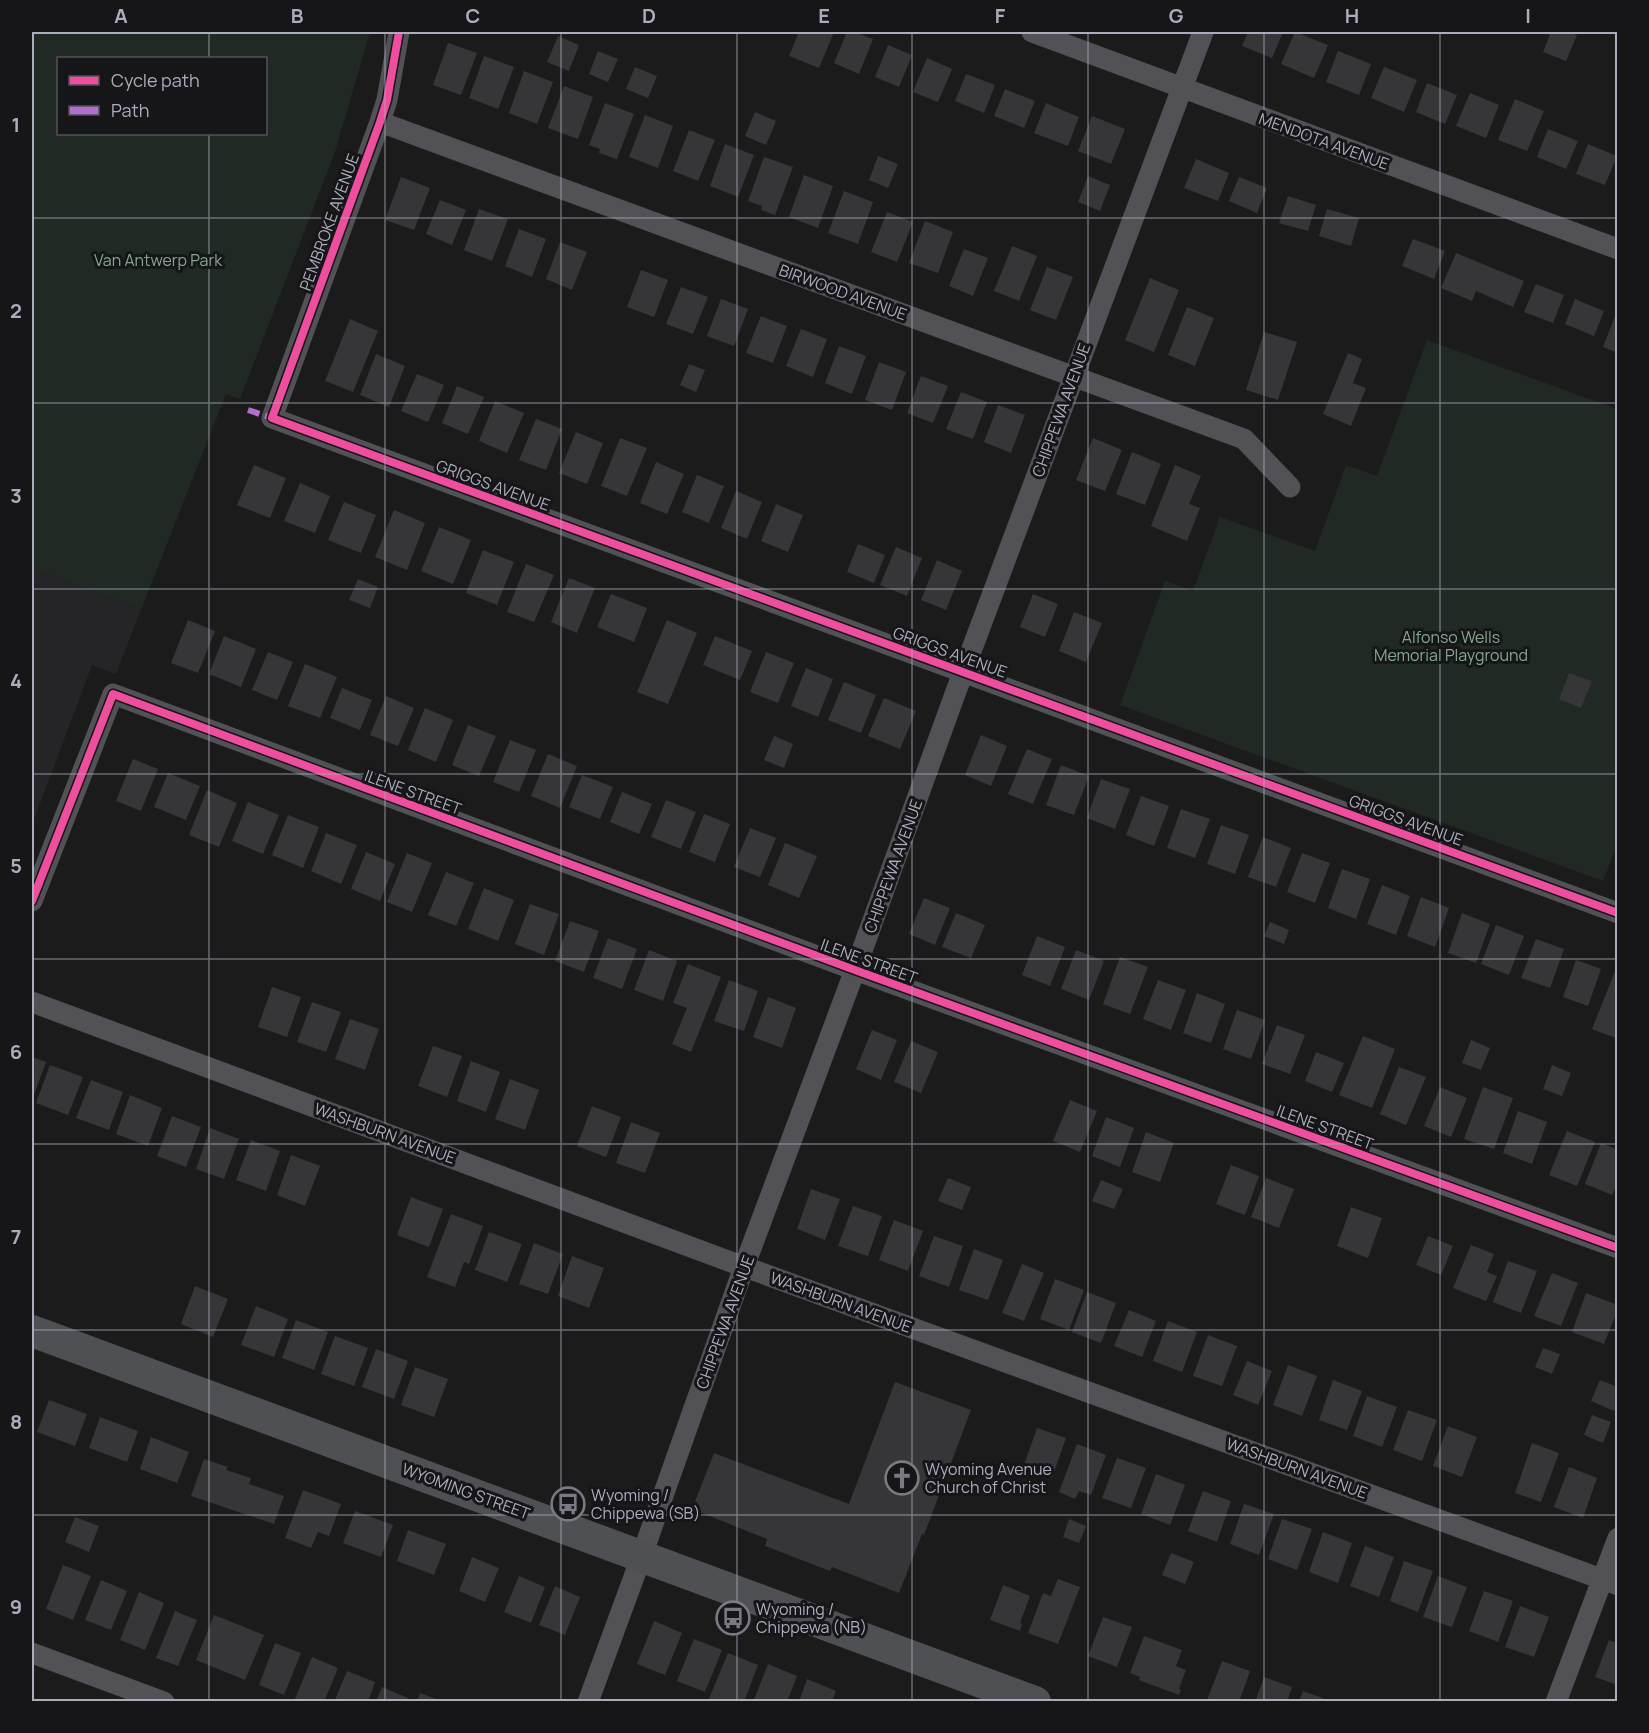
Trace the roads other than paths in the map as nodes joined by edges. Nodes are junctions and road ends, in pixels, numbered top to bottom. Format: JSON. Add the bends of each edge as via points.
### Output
{"nodes":[{"id":1,"x":399,"y":32,"type":"edge"},
{"id":2,"x":1032,"y":32,"type":"edge"},
{"id":3,"x":1203,"y":32,"type":"edge"},
{"id":4,"x":1183,"y":88,"type":"junction"},
{"id":5,"x":380,"y":122,"type":"junction"},
{"id":6,"x":1617,"y":249,"type":"edge"},
{"id":7,"x":1074,"y":377,"type":"junction"},
{"id":8,"x":272,"y":418,"type":"joint"},
{"id":9,"x":1290,"y":487,"type":"dead end"},
{"id":10,"x":964,"y":671,"type":"junction"},
{"id":11,"x":32,"y":902,"type":"edge"},
{"id":12,"x":1617,"y":913,"type":"edge"},
{"id":13,"x":855,"y":970,"type":"junction"},
{"id":14,"x":32,"y":1002,"type":"edge"},
{"id":15,"x":1617,"y":1248,"type":"edge"},
{"id":16,"x":744,"y":1267,"type":"junction"},
{"id":17,"x":32,"y":1331,"type":"edge"},
{"id":18,"x":1617,"y":1538,"type":"edge"},
{"id":19,"x":642,"y":1556,"type":"junction"},
{"id":20,"x":1610,"y":1582,"type":"edge"},
{"id":21,"x":32,"y":1653,"type":"edge"},
{"id":22,"x":164,"y":1701,"type":"edge"},
{"id":23,"x":588,"y":1701,"type":"edge"},
{"id":24,"x":1035,"y":1701,"type":"edge"},
{"id":25,"x":1556,"y":1701,"type":"edge"}],
"edges":[{"from":1,"to":5,"type":"street","name":"PEMBROKE AVENUE"},
{"from":2,"to":4,"type":"street","name":"MENDOTA AVENUE"},
{"from":3,"to":4,"type":"street","name":"CHIPPEWA AVENUE"},
{"from":4,"to":6,"type":"street","name":"MENDOTA AVENUE"},
{"from":4,"to":7,"type":"street","name":"CHIPPEWA AVENUE"},
{"from":5,"to":7,"type":"street","name":"BIRWOOD AVENUE"},
{"from":5,"to":8,"type":"street","name":"PEMBROKE AVENUE"},
{"from":7,"to":9,"type":"street","name":"BIRWOOD AVENUE","via":[[1244,439]]},
{"from":7,"to":10,"type":"street","name":"CHIPPEWA AVENUE"},
{"from":8,"to":10,"type":"street","name":"GRIGGS AVENUE"},
{"from":10,"to":12,"type":"street","name":"GRIGGS AVENUE"},
{"from":10,"to":13,"type":"street","name":"CHIPPEWA AVENUE"},
{"from":11,"to":13,"type":"street","name":"ILENE STREET","via":[[112,694]]},
{"from":13,"to":15,"type":"street","name":"ILENE STREET"},
{"from":13,"to":16,"type":"street","name":"CHIPPEWA AVENUE"},
{"from":14,"to":16,"type":"street","name":"WASHBURN AVENUE"},
{"from":16,"to":19,"type":"street","name":"CHIPPEWA AVENUE"},
{"from":16,"to":20,"type":"street","name":"WASHBURN AVENUE"},
{"from":17,"to":19,"type":"street","name":"WYOMING STREET"},
{"from":18,"to":20,"type":"street"},
{"from":19,"to":23,"type":"street","name":"CHIPPEWA AVENUE"},
{"from":19,"to":24,"type":"street","name":"WYOMING STREET"},
{"from":20,"to":25,"type":"street"},
{"from":21,"to":22,"type":"street"}]}
